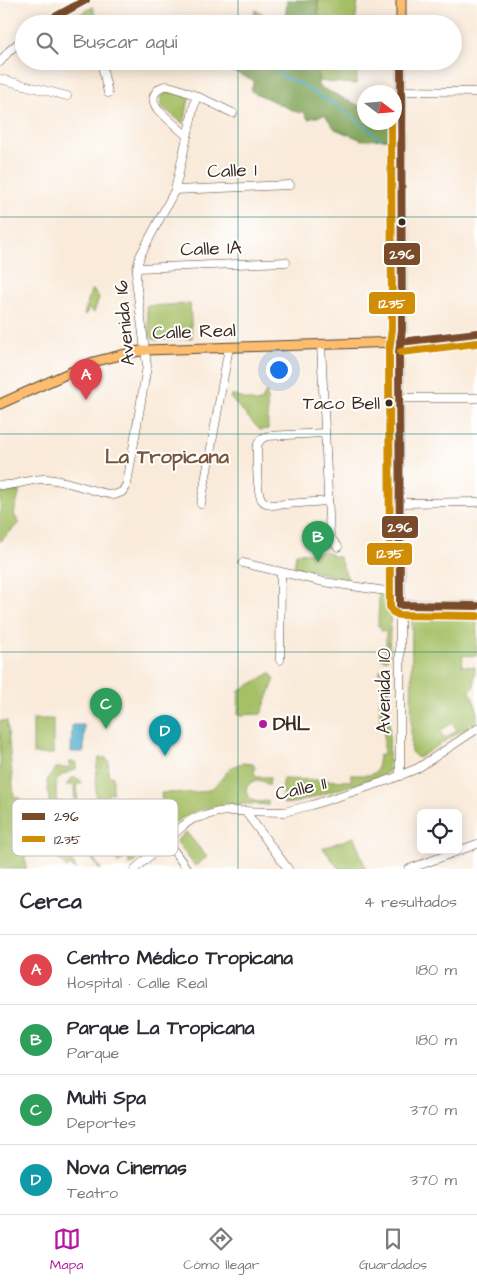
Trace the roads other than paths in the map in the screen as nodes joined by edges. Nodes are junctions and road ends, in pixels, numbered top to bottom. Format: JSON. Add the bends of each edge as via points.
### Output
{"nodes":[{"id":1,"x":86,"y":0,"type":"edge"},
{"id":2,"x":401,"y":0,"type":"edge"},
{"id":3,"x":58,"y":15,"type":"edge"},
{"id":4,"x":401,"y":15,"type":"edge"},
{"id":5,"x":15,"y":46,"type":"edge"},
{"id":6,"x":0,"y":62,"type":"edge"},
{"id":7,"x":104,"y":70,"type":"edge"},
{"id":8,"x":401,"y":70,"type":"edge"},
{"id":9,"x":0,"y":79,"type":"edge"},
{"id":10,"x":401,"y":85,"type":"edge"},
{"id":11,"x":402,"y":91,"type":"edge"},
{"id":12,"x":477,"y":92,"type":"edge"},
{"id":13,"x":108,"y":93,"type":"dead end"},
{"id":14,"x":67,"y":96,"type":"dead end"},
{"id":15,"x":196,"y":97,"type":"junction"},
{"id":16,"x":233,"y":113,"type":"dead end"},
{"id":17,"x":401,"y":130,"type":"edge"},
{"id":18,"x":187,"y":136,"type":"junction"},
{"id":19,"x":290,"y":185,"type":"dead end"},
{"id":20,"x":175,"y":190,"type":"junction"},
{"id":21,"x":286,"y":262,"type":"dead end"},
{"id":22,"x":137,"y":268,"type":"junction"},
{"id":23,"x":477,"y":333,"type":"edge"},
{"id":24,"x":400,"y":342,"type":"junction"},
{"id":25,"x":321,"y":344,"type":"junction"},
{"id":26,"x":229,"y":347,"type":"junction"},
{"id":27,"x":146,"y":350,"type":"junction"},
{"id":28,"x":400,"y":398,"type":"junction"},
{"id":29,"x":477,"y":398,"type":"edge"},
{"id":30,"x":0,"y":404,"type":"edge"},
{"id":31,"x":324,"y":433,"type":"junction"},
{"id":32,"x":0,"y":485,"type":"edge"},
{"id":33,"x":328,"y":501,"type":"junction"},
{"id":34,"x":477,"y":502,"type":"edge"},
{"id":35,"x":400,"y":503,"type":"junction"},
{"id":36,"x":201,"y":504,"type":"dead end"},
{"id":37,"x":338,"y":547,"type":"dead end"},
{"id":38,"x":242,"y":563,"type":"dead end"},
{"id":39,"x":281,"y":573,"type":"junction"},
{"id":40,"x":400,"y":593,"type":"junction"},
{"id":41,"x":400,"y":605,"type":"junction"},
{"id":42,"x":477,"y":606,"type":"edge"},
{"id":43,"x":280,"y":660,"type":"dead end"},
{"id":44,"x":477,"y":729,"type":"edge"},
{"id":45,"x":400,"y":776,"type":"junction"},
{"id":46,"x":245,"y":811,"type":"junction"},
{"id":47,"x":178,"y":830,"type":"edge"},
{"id":48,"x":477,"y":844,"type":"edge"},
{"id":49,"x":149,"y":856,"type":"edge"},
{"id":50,"x":178,"y":856,"type":"edge"},
{"id":51,"x":135,"y":869,"type":"edge"},
{"id":52,"x":187,"y":869,"type":"edge"},
{"id":53,"x":288,"y":869,"type":"edge"},
{"id":54,"x":409,"y":869,"type":"edge"}],
"edges":[{"from":1,"to":3,"type":"street"},
{"from":2,"to":4,"type":"main road"},
{"from":5,"to":6,"type":"street"},
{"from":7,"to":13,"type":"street"},
{"from":8,"to":10,"type":"main road"},
{"from":9,"to":14,"type":"street"},
{"from":11,"to":12,"type":"street"},
{"from":15,"to":16,"type":"street"},
{"from":15,"to":18,"type":"street","name":"Avenida 16"},
{"from":15,"to":18,"type":"street","via":[[168,86],[154,94],[154,105]]},
{"from":17,"to":24,"type":"main road"},
{"from":18,"to":20,"type":"street","name":"Avenida 16"},
{"from":19,"to":20,"type":"street","name":"Calle 1","via":[[256,190]]},
{"from":20,"to":22,"type":"street","name":"Avenida 16","via":[[140,256]]},
{"from":21,"to":22,"type":"street","name":"Calle 1A"},
{"from":22,"to":27,"type":"street","name":"Avenida 16"},
{"from":23,"to":24,"type":"street"},
{"from":24,"to":25,"type":"main road","name":"Calle Real"},
{"from":24,"to":28,"type":"main road"},
{"from":25,"to":26,"type":"main road","name":"Calle Real"},
{"from":25,"to":31,"type":"street"},
{"from":26,"to":27,"type":"main road","name":"Calle Real"},
{"from":26,"to":36,"type":"street"},
{"from":27,"to":30,"type":"main road","name":"Calle Real","via":[[93,362]]},
{"from":27,"to":32,"type":"street","name":"Avenida 16","via":[[147,366],[130,476],[119,494],[43,478]]},
{"from":28,"to":29,"type":"street"},
{"from":28,"to":35,"type":"main road"},
{"from":31,"to":33,"type":"street"},
{"from":31,"to":33,"type":"street","via":[[263,437],[257,447],[259,494],[263,501],[272,505]]},
{"from":33,"to":37,"type":"street","via":[[330,537]]},
{"from":34,"to":35,"type":"street"},
{"from":35,"to":40,"type":"main road"},
{"from":38,"to":39,"type":"street"},
{"from":39,"to":40,"type":"street"},
{"from":39,"to":43,"type":"street"},
{"from":40,"to":41,"type":"main road"},
{"from":41,"to":42,"type":"main road"},
{"from":41,"to":45,"type":"street","name":"Avenida 10"},
{"from":44,"to":45,"type":"street","name":"Calle 11","via":[[418,768]]},
{"from":45,"to":46,"type":"street","name":"Calle 11","via":[[292,811]]},
{"from":46,"to":47,"type":"street","name":"Calle 11","via":[[201,816]]},
{"from":46,"to":53,"type":"street"},
{"from":48,"to":54,"type":"street"},
{"from":49,"to":51,"type":"street","name":"Calle 11"},
{"from":50,"to":52,"type":"street"}]}
